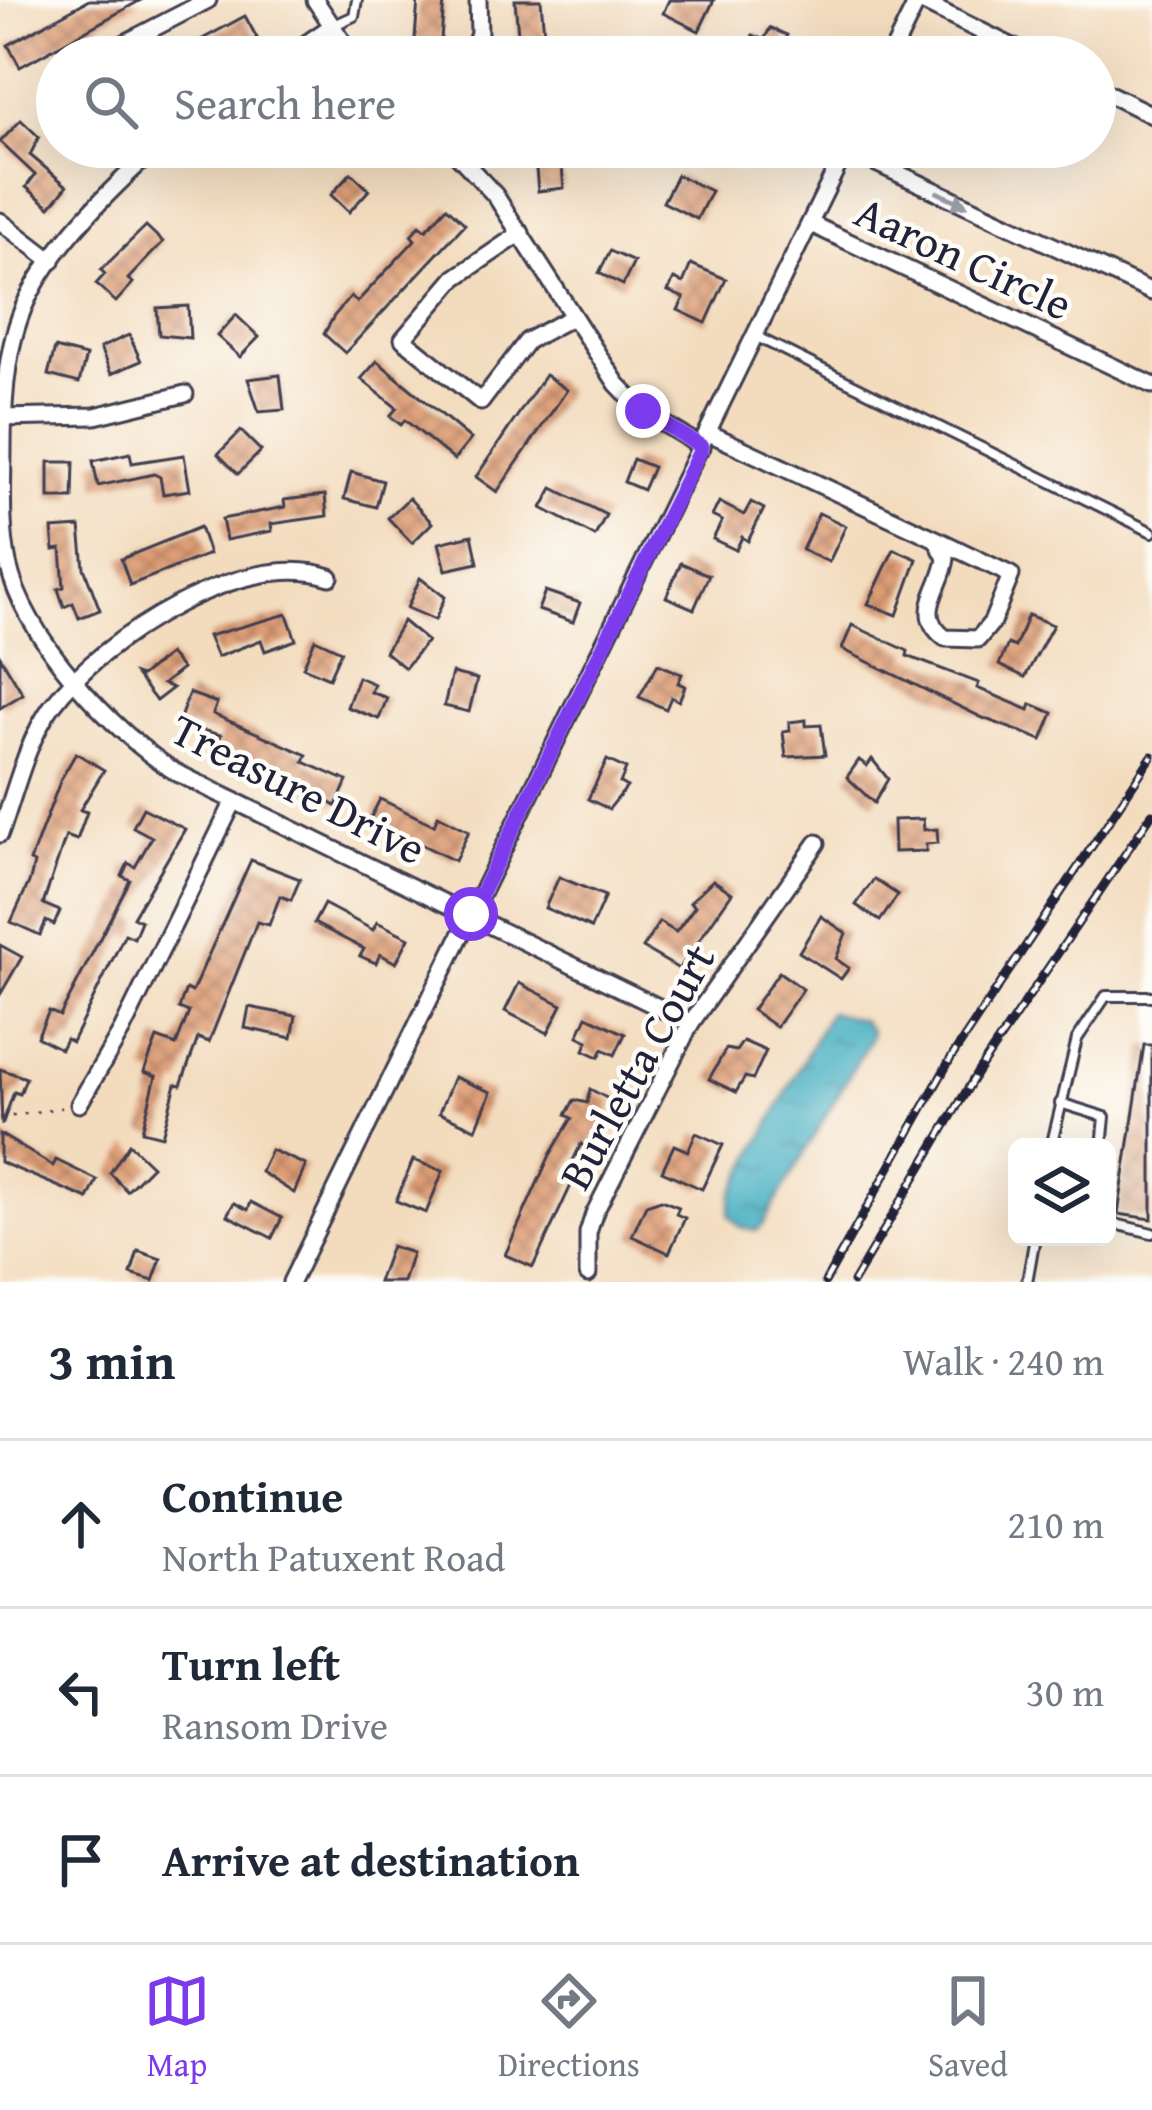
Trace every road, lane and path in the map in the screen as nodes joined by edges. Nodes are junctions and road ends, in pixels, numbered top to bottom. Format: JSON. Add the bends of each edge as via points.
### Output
{"nodes":[{"id":1,"x":208,"y":0,"type":"edge"},
{"id":2,"x":315,"y":0,"type":"edge"},
{"id":3,"x":356,"y":0,"type":"edge"},
{"id":4,"x":478,"y":0,"type":"edge"},
{"id":5,"x":918,"y":0,"type":"edge"},
{"id":6,"x":329,"y":28,"type":"junction"},
{"id":7,"x":139,"y":36,"type":"edge"},
{"id":8,"x":317,"y":36,"type":"edge"},
{"id":9,"x":336,"y":36,"type":"edge"},
{"id":10,"x":478,"y":36,"type":"edge"},
{"id":11,"x":900,"y":36,"type":"edge"},
{"id":12,"x":991,"y":36,"type":"edge"},
{"id":13,"x":1116,"y":97,"type":"edge"},
{"id":14,"x":1152,"y":115,"type":"edge"},
{"id":15,"x":138,"y":168,"type":"edge"},
{"id":16,"x":468,"y":168,"type":"edge"},
{"id":17,"x":837,"y":168,"type":"edge"},
{"id":18,"x":888,"y":168,"type":"edge"},
{"id":19,"x":0,"y":221,"type":"edge"},
{"id":20,"x":811,"y":224,"type":"junction"},
{"id":21,"x":521,"y":232,"type":"junction"},
{"id":22,"x":52,"y":261,"type":"junction"},
{"id":23,"x":1152,"y":292,"type":"edge"},
{"id":24,"x":572,"y":317,"type":"junction"},
{"id":25,"x":756,"y":336,"type":"junction"},
{"id":26,"x":1152,"y":385,"type":"edge"},
{"id":27,"x":185,"y":394,"type":"dead end"},
{"id":28,"x":2,"y":418,"type":"edge"},
{"id":29,"x":705,"y":440,"type":"junction"},
{"id":30,"x":1152,"y":532,"type":"edge"},
{"id":31,"x":936,"y":538,"type":"junction"},
{"id":32,"x":330,"y":578,"type":"dead end"},
{"id":33,"x":77,"y":679,"type":"junction"},
{"id":34,"x":234,"y":801,"type":"junction"},
{"id":35,"x":0,"y":834,"type":"edge"},
{"id":36,"x":817,"y":843,"type":"dead end"},
{"id":37,"x":471,"y":914,"type":"junction"},
{"id":38,"x":1152,"y":996,"type":"edge"},
{"id":39,"x":691,"y":1023,"type":"junction"},
{"id":40,"x":1060,"y":1103,"type":"junction"},
{"id":41,"x":79,"y":1104,"type":"joint"},
{"id":42,"x":0,"y":1118,"type":"edge"},
{"id":43,"x":1053,"y":1138,"type":"edge"},
{"id":44,"x":1103,"y":1138,"type":"edge"},
{"id":45,"x":1116,"y":1224,"type":"edge"},
{"id":46,"x":1152,"y":1233,"type":"edge"},
{"id":47,"x":1034,"y":1246,"type":"edge"},
{"id":48,"x":588,"y":1274,"type":"dead end"},
{"id":49,"x":291,"y":1282,"type":"edge"},
{"id":50,"x":1028,"y":1282,"type":"edge"}],
"edges":[{"from":1,"to":7,"type":"street"},
{"from":2,"to":6,"type":"street"},
{"from":3,"to":6,"type":"lane","via":[[354,16]]},
{"from":4,"to":10,"type":"street"},
{"from":5,"to":11,"type":"street"},
{"from":5,"to":12,"type":"street"},
{"from":6,"to":8,"type":"street"},
{"from":6,"to":9,"type":"street"},
{"from":13,"to":14,"type":"street"},
{"from":15,"to":22,"type":"street","name":"Treasure Drive"},
{"from":16,"to":21,"type":"street"},
{"from":17,"to":20,"type":"street"},
{"from":18,"to":23,"type":"street","name":"Aaron Circle","one_way":true},
{"from":19,"to":22,"type":"street"},
{"from":20,"to":25,"type":"street"},
{"from":20,"to":26,"type":"street","name":"Aaron Circle"},
{"from":21,"to":24,"type":"street"},
{"from":21,"to":24,"type":"street","via":[[455,278],[403,339],[481,402],[527,341]]},
{"from":22,"to":28,"type":"street","name":"Treasure Drive","via":[[20,320]]},
{"from":24,"to":29,"type":"street","via":[[643,411]]},
{"from":25,"to":29,"type":"street"},
{"from":25,"to":30,"type":"lane"},
{"from":27,"to":28,"type":"street","via":[[94,416]]},
{"from":28,"to":33,"type":"street","name":"Treasure Drive","via":[[9,566],[33,621]]},
{"from":29,"to":31,"type":"street"},
{"from":29,"to":37,"type":"street"},
{"from":31,"to":31,"type":"street","via":[[946,558],[930,620],[945,638],[978,639],[1011,575]]},
{"from":32,"to":33,"type":"street","via":[[287,570],[220,586],[150,622]]},
{"from":33,"to":34,"type":"street","name":"Treasure Drive","via":[[150,756]]},
{"from":33,"to":35,"type":"street","via":[[41,724]]},
{"from":34,"to":37,"type":"street","name":"Treasure Drive"},
{"from":34,"to":41,"type":"street"},
{"from":36,"to":39,"type":"street","name":"Burletta Court"},
{"from":37,"to":39,"type":"street","name":"Treasure Drive"},
{"from":37,"to":49,"type":"street"},
{"from":38,"to":40,"type":"lane","via":[[1106,996],[1077,1040]]},
{"from":39,"to":48,"type":"street","name":"Burletta Court","via":[[594,1214]]},
{"from":40,"to":43,"type":"lane"},
{"from":40,"to":44,"type":"lane","via":[[1105,1118]]},
{"from":41,"to":42,"type":"path"},
{"from":45,"to":46,"type":"lane"},
{"from":47,"to":50,"type":"lane"}]}
